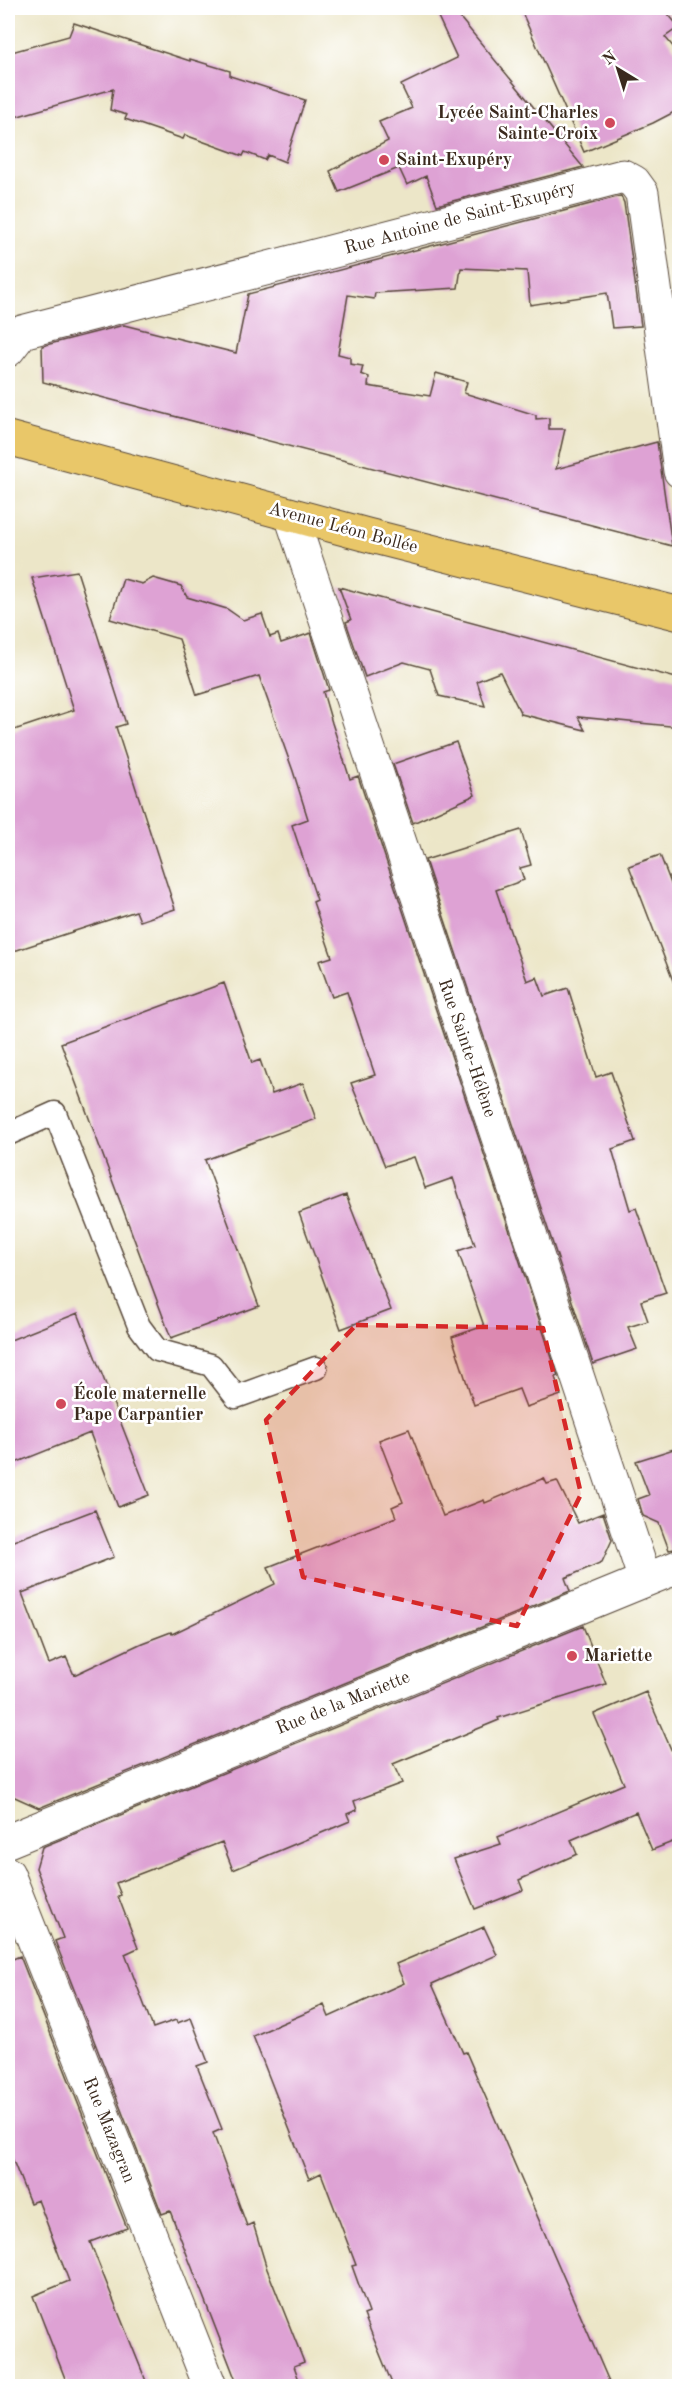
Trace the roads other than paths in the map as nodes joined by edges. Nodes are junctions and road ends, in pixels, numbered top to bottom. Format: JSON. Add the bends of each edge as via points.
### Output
{"nodes":[{"id":1,"x":8,"y":350,"type":"edge"},
{"id":2,"x":8,"y":438,"type":"edge"},
{"id":3,"x":680,"y":471,"type":"edge"},
{"id":4,"x":291,"y":515,"type":"junction"},
{"id":5,"x":680,"y":614,"type":"edge"},
{"id":6,"x":8,"y":1134,"type":"edge"},
{"id":7,"x":316,"y":1368,"type":"dead end"},
{"id":8,"x":680,"y":1566,"type":"edge"},
{"id":9,"x":645,"y":1580,"type":"junction"},
{"id":10,"x":8,"y":1841,"type":"edge"},
{"id":11,"x":8,"y":1874,"type":"edge"},
{"id":12,"x":210,"y":2386,"type":"edge"}],
"edges":[{"from":1,"to":3,"type":"street","name":"Rue Antoine de Saint-Exupéry","via":[[22,332],[623,176],[642,193]]},
{"from":2,"to":4,"type":"main road","name":"Avenue Léon Bollée"},
{"from":4,"to":5,"type":"main road","name":"Avenue Léon Bollée"},
{"from":4,"to":9,"type":"street","name":"Rue Sainte-Hélène"},
{"from":6,"to":7,"type":"lane","via":[[55,1113],[139,1326],[157,1350],[211,1365],[236,1397]]},
{"from":8,"to":9,"type":"street","name":"Rue de la Mariette"},
{"from":9,"to":10,"type":"street","name":"Rue de la Mariette"},
{"from":11,"to":12,"type":"street","name":"Rue Mazagran"}]}
